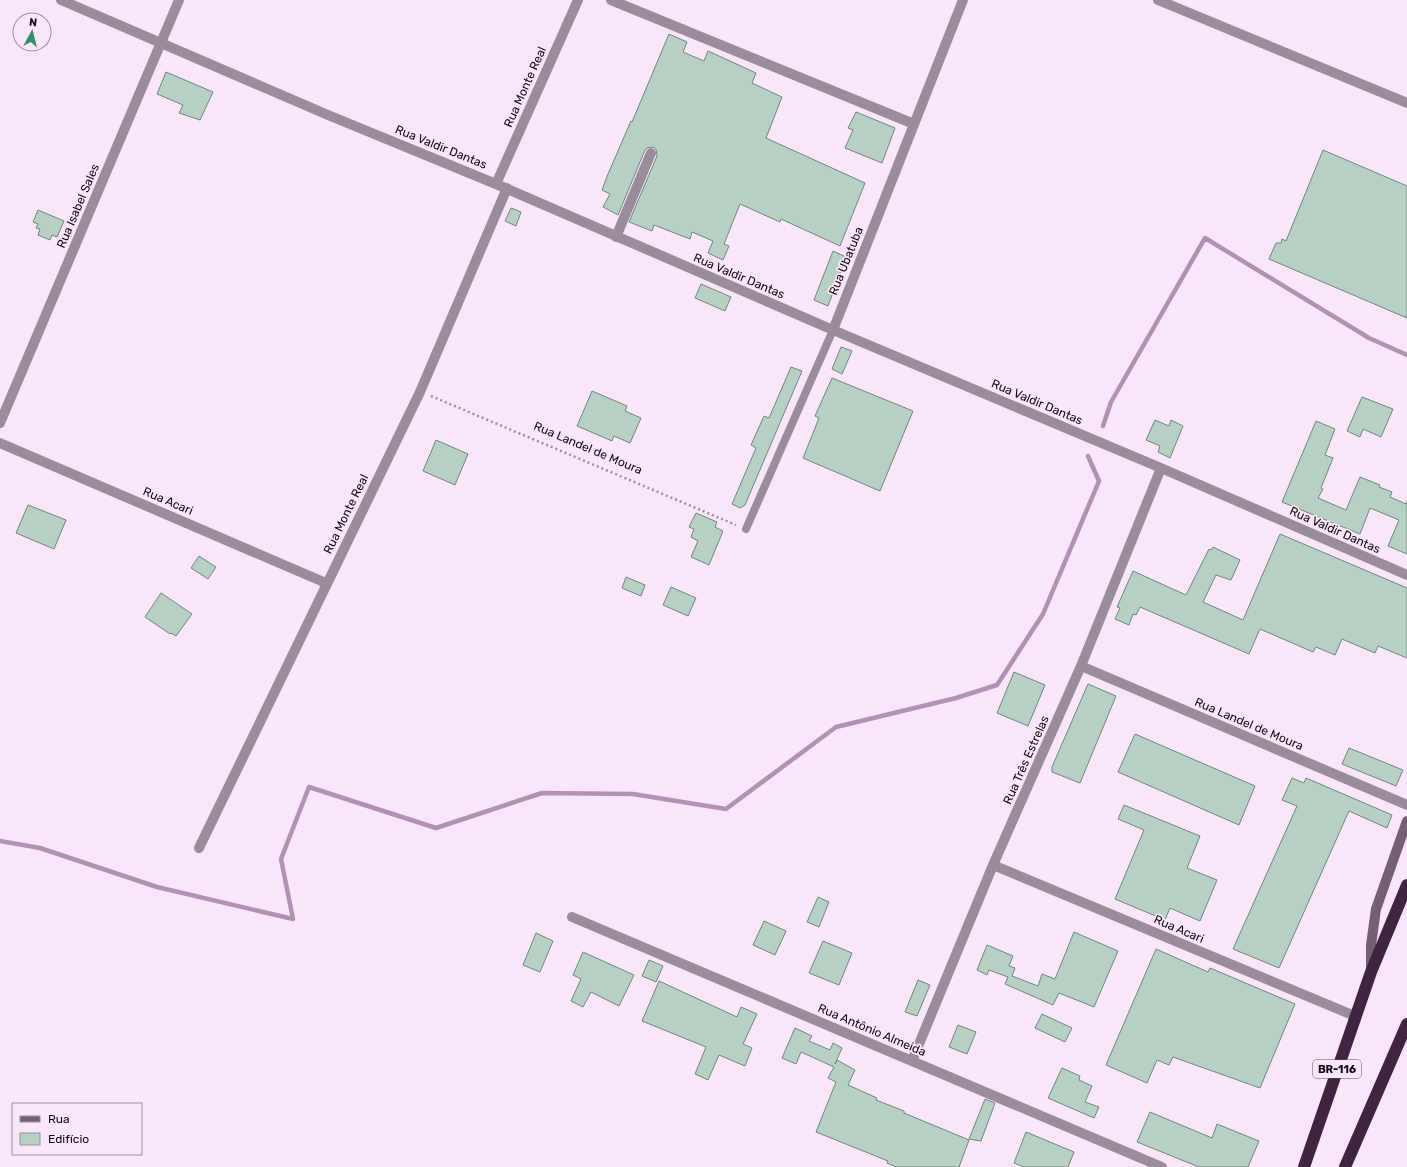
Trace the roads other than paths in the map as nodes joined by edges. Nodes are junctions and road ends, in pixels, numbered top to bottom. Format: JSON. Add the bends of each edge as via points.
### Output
{"nodes":[{"id":1,"x":61,"y":0,"type":"edge"},
{"id":2,"x":179,"y":0,"type":"edge"},
{"id":3,"x":578,"y":0,"type":"edge"},
{"id":4,"x":611,"y":0,"type":"edge"},
{"id":5,"x":962,"y":0,"type":"edge"},
{"id":6,"x":1158,"y":0,"type":"edge"},
{"id":7,"x":161,"y":43,"type":"junction"},
{"id":8,"x":1407,"y":103,"type":"edge"},
{"id":9,"x":914,"y":124,"type":"junction"},
{"id":10,"x":651,"y":154,"type":"dead end"},
{"id":11,"x":496,"y":184,"type":"junction"},
{"id":12,"x":507,"y":188,"type":"junction"},
{"id":13,"x":616,"y":237,"type":"junction"},
{"id":14,"x":833,"y":330,"type":"junction"},
{"id":15,"x":0,"y":423,"type":"edge"},
{"id":16,"x":0,"y":443,"type":"edge"},
{"id":17,"x":1161,"y":468,"type":"junction"},
{"id":18,"x":746,"y":529,"type":"road end"},
{"id":19,"x":1407,"y":575,"type":"edge"},
{"id":20,"x":326,"y":583,"type":"junction"},
{"id":21,"x":1081,"y":666,"type":"junction"},
{"id":22,"x":1407,"y":805,"type":"edge"},
{"id":23,"x":1407,"y":822,"type":"edge"},
{"id":24,"x":199,"y":848,"type":"dead end"},
{"id":25,"x":993,"y":865,"type":"junction"},
{"id":26,"x":1407,"y":885,"type":"edge"},
{"id":27,"x":572,"y":917,"type":"dead end"},
{"id":28,"x":1371,"y":972,"type":"junction"},
{"id":29,"x":1355,"y":1016,"type":"junction"},
{"id":30,"x":1407,"y":1024,"type":"edge"},
{"id":31,"x":912,"y":1061,"type":"junction"},
{"id":32,"x":1162,"y":1167,"type":"edge"},
{"id":33,"x":1304,"y":1167,"type":"edge"},
{"id":34,"x":1345,"y":1167,"type":"edge"}],
"edges":[{"from":1,"to":7,"type":"street","name":"Rua Valdir Dantas"},
{"from":2,"to":7,"type":"street","name":"Rua Isabel Sales"},
{"from":3,"to":11,"type":"street","name":"Rua Monte Real"},
{"from":4,"to":9,"type":"street"},
{"from":5,"to":9,"type":"street","name":"Rua Ubatuba"},
{"from":6,"to":8,"type":"street"},
{"from":7,"to":11,"type":"street","name":"Rua Valdir Dantas"},
{"from":7,"to":15,"type":"street","name":"Rua Isabel Sales"},
{"from":9,"to":14,"type":"street","name":"Rua Ubatuba"},
{"from":10,"to":13,"type":"street"},
{"from":11,"to":12,"type":"street","name":"Rua Valdir Dantas"},
{"from":12,"to":13,"type":"street","name":"Rua Valdir Dantas"},
{"from":12,"to":20,"type":"street","name":"Rua Monte Real","via":[[420,392]]},
{"from":13,"to":14,"type":"street","name":"Rua Valdir Dantas"},
{"from":14,"to":17,"type":"street","name":"Rua Valdir Dantas"},
{"from":14,"to":18,"type":"lane","name":"Rua Ubatuba"},
{"from":16,"to":20,"type":"street","name":"Rua Acari"},
{"from":17,"to":19,"type":"street","name":"Rua Valdir Dantas"},
{"from":17,"to":21,"type":"street","name":"Rua Três Estrelas"},
{"from":20,"to":24,"type":"street","name":"Rua Monte Real"},
{"from":21,"to":22,"type":"street","name":"Rua Landel de Moura"},
{"from":21,"to":25,"type":"street","name":"Rua Três Estrelas"},
{"from":23,"to":28,"type":"main road","number":"BR-116","via":[[1376,909],[1371,945]]},
{"from":25,"to":29,"type":"street","name":"Rua Acari"},
{"from":25,"to":31,"type":"street","name":"Rua Três Estrelas"},
{"from":26,"to":28,"type":"highway","number":"BR-116"},
{"from":27,"to":31,"type":"street","name":"Rua Antônio Almeida"},
{"from":28,"to":29,"type":"highway","number":"BR-116"},
{"from":29,"to":33,"type":"highway","number":"BR-116"},
{"from":30,"to":34,"type":"highway"},
{"from":31,"to":32,"type":"street","name":"Rua Antônio Almeida"}]}
